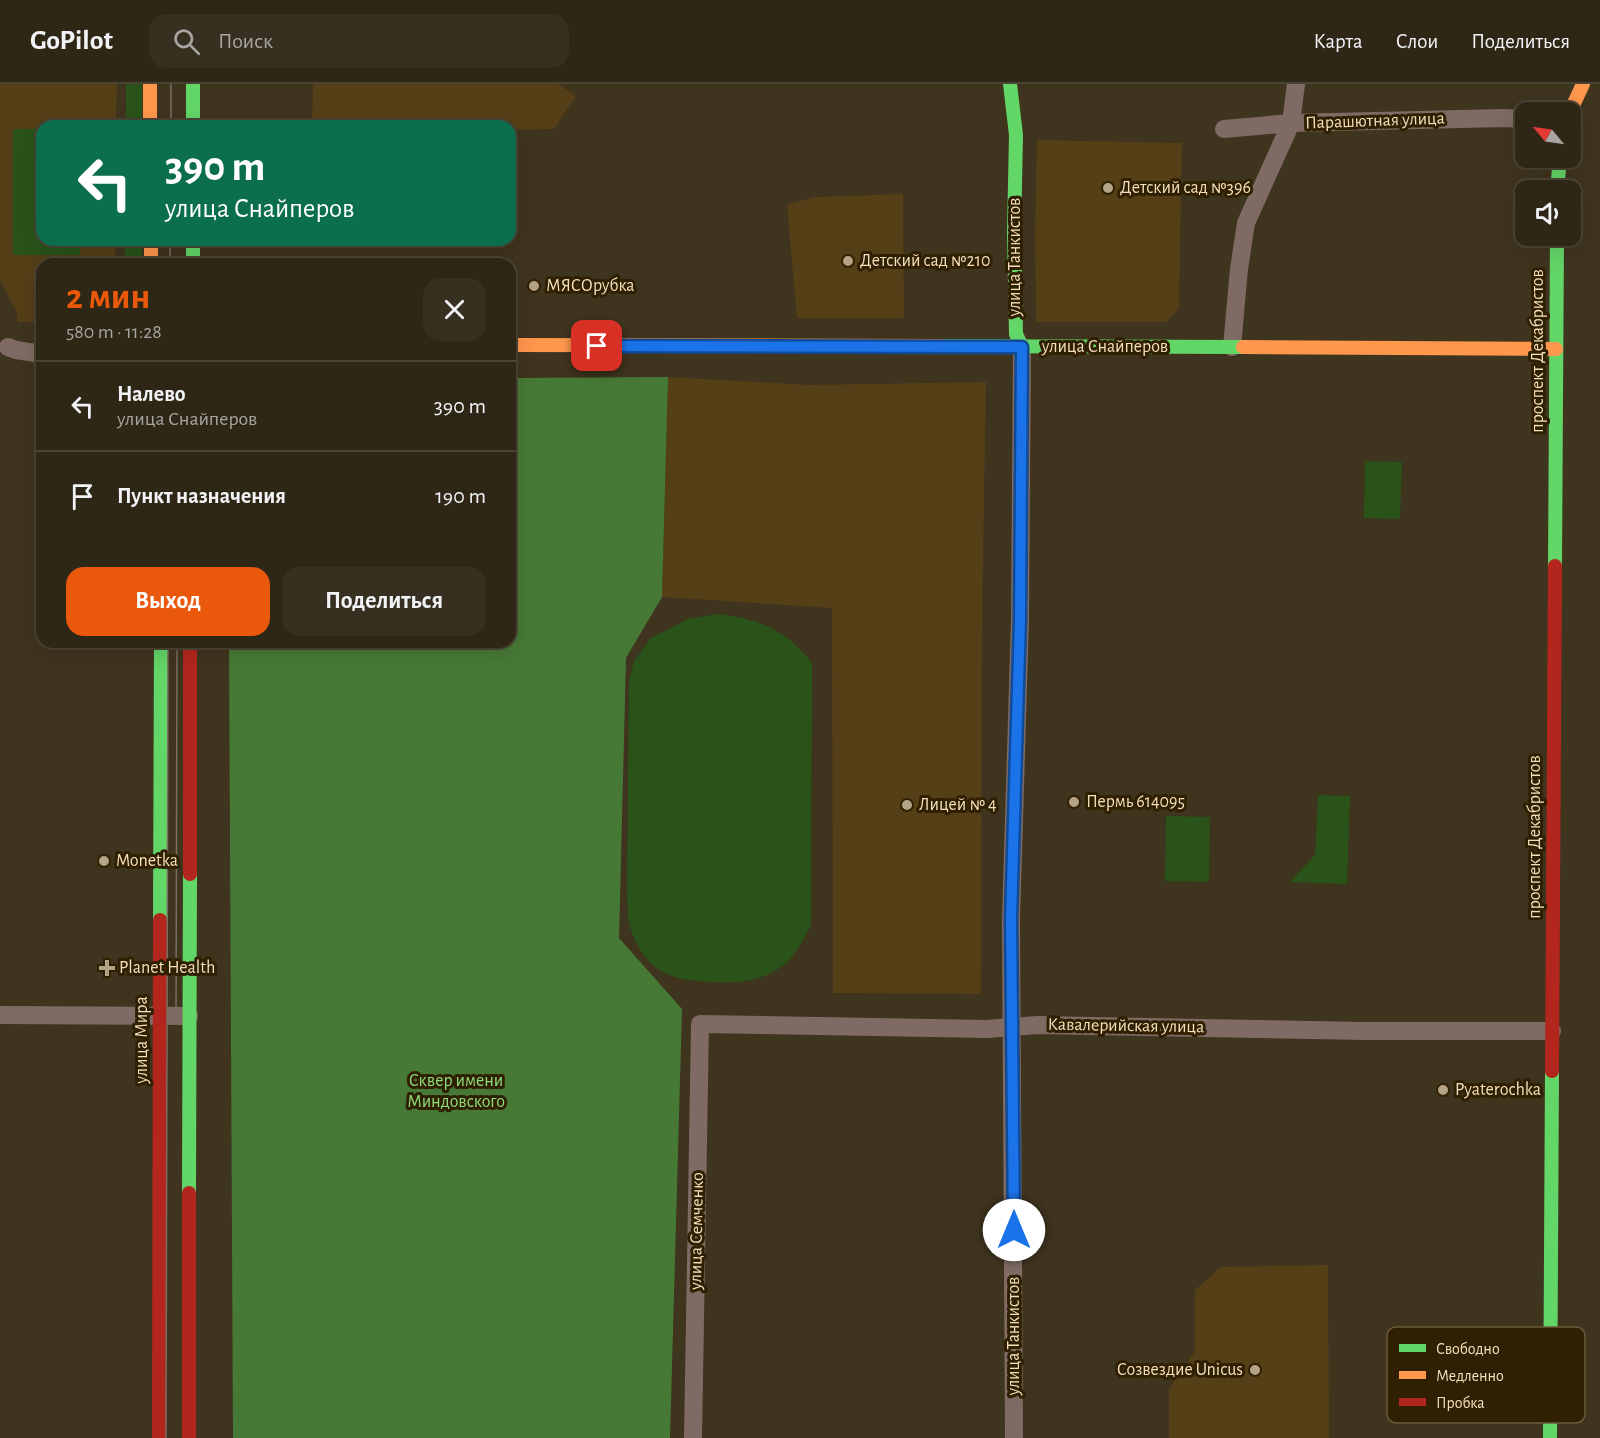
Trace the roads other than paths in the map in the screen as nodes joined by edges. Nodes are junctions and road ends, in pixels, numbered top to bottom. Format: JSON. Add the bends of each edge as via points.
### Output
{"nodes":[{"id":1,"x":150,"y":84,"type":"edge"},
{"id":2,"x":193,"y":84,"type":"edge"},
{"id":3,"x":1010,"y":84,"type":"edge"},
{"id":4,"x":1296,"y":84,"type":"edge"},
{"id":5,"x":1583,"y":84,"type":"edge"},
{"id":6,"x":1575,"y":102,"type":"edge"},
{"id":7,"x":1515,"y":119,"type":"edge"},
{"id":8,"x":150,"y":120,"type":"edge"},
{"id":9,"x":193,"y":120,"type":"edge"},
{"id":10,"x":1291,"y":123,"type":"junction"},
{"id":11,"x":1224,"y":129,"type":"dead end"},
{"id":12,"x":1557,"y":246,"type":"edge"},
{"id":13,"x":516,"y":345,"type":"edge"},
{"id":14,"x":8,"y":347,"type":"dead end"},
{"id":15,"x":1022,"y":347,"type":"junction"},
{"id":16,"x":1232,"y":347,"type":"junction"},
{"id":17,"x":1556,"y":349,"type":"junction"},
{"id":18,"x":36,"y":353,"type":"edge"},
{"id":19,"x":160,"y":648,"type":"edge"},
{"id":20,"x":190,"y":648,"type":"edge"},
{"id":21,"x":0,"y":1015,"type":"edge"},
{"id":22,"x":160,"y":1016,"type":"junction"},
{"id":23,"x":189,"y":1016,"type":"junction"},
{"id":24,"x":700,"y":1024,"type":"joint"},
{"id":25,"x":1012,"y":1026,"type":"junction"},
{"id":26,"x":1552,"y":1031,"type":"junction"},
{"id":27,"x":1551,"y":1327,"type":"edge"},
{"id":28,"x":1550,"y":1423,"type":"edge"},
{"id":29,"x":159,"y":1438,"type":"edge"},
{"id":30,"x":189,"y":1438,"type":"edge"},
{"id":31,"x":693,"y":1438,"type":"edge"},
{"id":32,"x":1014,"y":1438,"type":"edge"},
{"id":33,"x":1550,"y":1438,"type":"edge"}],
"edges":[{"from":1,"to":8,"type":"main road"},
{"from":2,"to":9,"type":"main road"},
{"from":3,"to":15,"type":"main road","name":"улица Танкистов","via":[[1016,135],[1016,334]]},
{"from":4,"to":10,"type":"street"},
{"from":5,"to":6,"type":"main road"},
{"from":7,"to":10,"type":"street","name":"Парашютная улица"},
{"from":10,"to":11,"type":"street","name":"Парашютная улица"},
{"from":10,"to":16,"type":"street","via":[[1246,223]]},
{"from":12,"to":17,"type":"main road","name":"проспект Декабристов"},
{"from":13,"to":15,"type":"main road","name":"улица Снайперов"},
{"from":14,"to":18,"type":"street"},
{"from":15,"to":16,"type":"main road","name":"улица Снайперов"},
{"from":15,"to":25,"type":"street","name":"улица Танкистов"},
{"from":16,"to":17,"type":"main road","name":"улица Снайперов"},
{"from":17,"to":26,"type":"main road","name":"проспект Декабристов"},
{"from":19,"to":22,"type":"main road","name":"улица Мира"},
{"from":20,"to":23,"type":"main road"},
{"from":21,"to":22,"type":"street"},
{"from":22,"to":23,"type":"street"},
{"from":22,"to":29,"type":"main road","name":"улица Мира"},
{"from":23,"to":30,"type":"main road"},
{"from":24,"to":25,"type":"street","name":"Кавалерийская улица","via":[[987,1029]]},
{"from":24,"to":31,"type":"street","name":"улица Семченко"},
{"from":25,"to":26,"type":"street","name":"Кавалерийская улица"},
{"from":25,"to":32,"type":"street","name":"улица Танкистов"},
{"from":26,"to":27,"type":"main road","name":"проспект Декабристов"},
{"from":28,"to":33,"type":"main road","name":"проспект Декабристов"}]}
